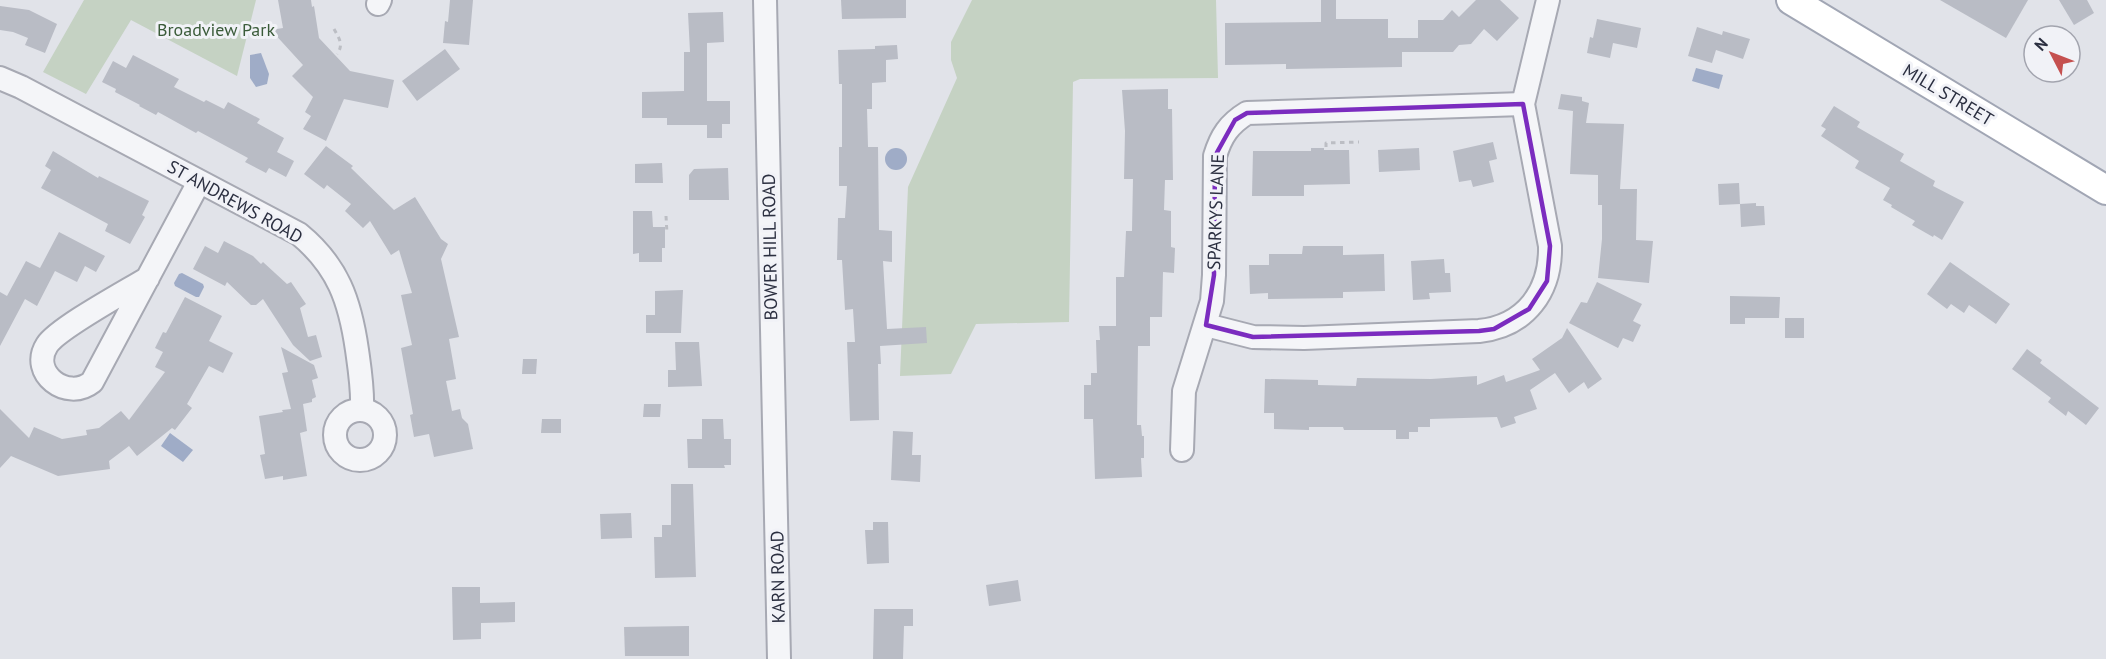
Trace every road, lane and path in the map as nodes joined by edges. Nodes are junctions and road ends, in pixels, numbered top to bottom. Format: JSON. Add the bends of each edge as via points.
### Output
{"nodes":[{"id":1,"x":765,"y":0,"type":"edge"},
{"id":2,"x":1548,"y":0,"type":"edge"},
{"id":3,"x":1791,"y":0,"type":"edge"},
{"id":4,"x":334,"y":29,"type":"dead end"},
{"id":5,"x":337,"y":54,"type":"dead end"},
{"id":6,"x":0,"y":78,"type":"edge"},
{"id":7,"x":1523,"y":104,"type":"junction"},
{"id":8,"x":1359,"y":142,"type":"dead end"},
{"id":9,"x":1326,"y":147,"type":"dead end"},
{"id":10,"x":199,"y":182,"type":"junction"},
{"id":11,"x":2106,"y":190,"type":"edge"},
{"id":12,"x":666,"y":216,"type":"dead end"},
{"id":13,"x":667,"y":234,"type":"dead end"},
{"id":14,"x":148,"y":278,"type":"junction"},
{"id":15,"x":1206,"y":325,"type":"junction"},
{"id":16,"x":362,"y":410,"type":"dead end"},
{"id":17,"x":1182,"y":450,"type":"dead end"},
{"id":18,"x":776,"y":494,"type":"joint"},
{"id":19,"x":779,"y":659,"type":"edge"}],
"edges":[{"from":1,"to":18,"type":"street","name":"BOWER HILL ROAD"},
{"from":2,"to":7,"type":"street"},
{"from":3,"to":11,"type":"main road","name":"MILL STREET"},
{"from":4,"to":5,"type":"path","via":[[341,46]]},
{"from":6,"to":10,"type":"street","name":"ST ANDREWS ROAD"},
{"from":7,"to":15,"type":"street","name":"SPARKYS LANE","via":[[1247,113],[1235,120],[1222,136],[1215,156],[1214,276]]},
{"from":7,"to":15,"type":"street","via":[[1551,264],[1547,281],[1519,317],[1494,329],[1304,338],[1253,337]]},
{"from":8,"to":9,"type":"path","via":[[1326,143]]},
{"from":10,"to":14,"type":"street"},
{"from":10,"to":16,"type":"street","name":"ST ANDREWS ROAD","via":[[300,235],[338,277],[352,318],[362,374]]},
{"from":12,"to":13,"type":"path"},
{"from":14,"to":14,"type":"street","via":[[48,343],[44,368],[53,382],[68,389],[92,382]]},
{"from":15,"to":17,"type":"street","name":"SPARKYS LANE","via":[[1184,391]]},
{"from":18,"to":19,"type":"street","name":"KARN ROAD"}]}
